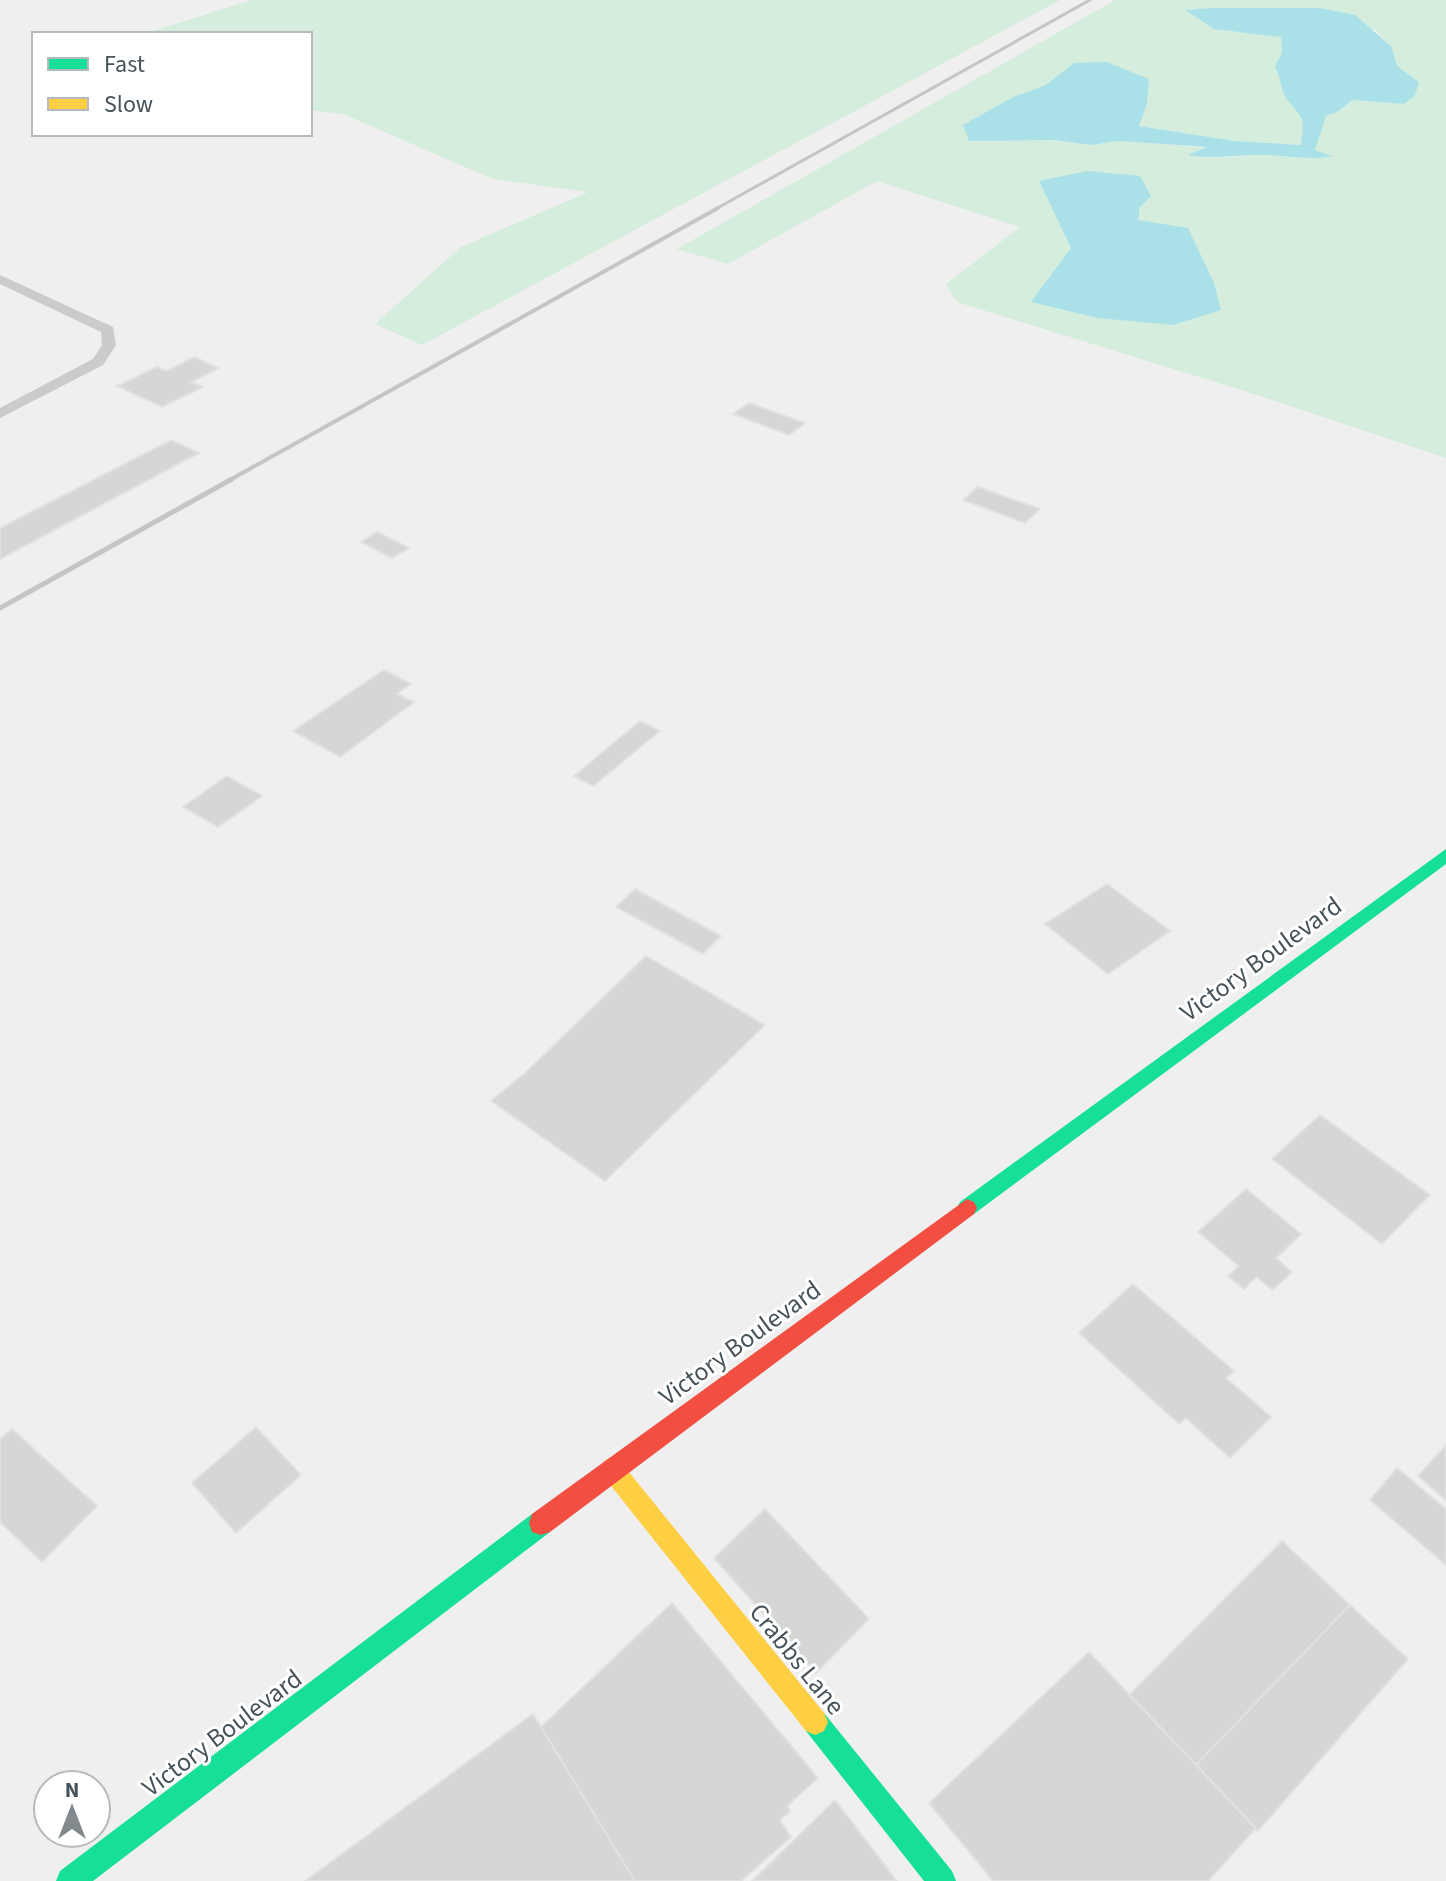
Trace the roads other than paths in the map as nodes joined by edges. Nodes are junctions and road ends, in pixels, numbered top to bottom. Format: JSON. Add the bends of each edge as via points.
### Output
{"nodes":[{"id":1,"x":0,"y":279,"type":"edge"},
{"id":2,"x":0,"y":414,"type":"edge"},
{"id":3,"x":1446,"y":855,"type":"edge"},
{"id":4,"x":612,"y":1469,"type":"junction"},
{"id":5,"x":70,"y":1881,"type":"edge"},
{"id":6,"x":942,"y":1881,"type":"edge"}],
"edges":[{"from":1,"to":2,"type":"lane","via":[[108,330],[109,345],[98,362],[78,375]]},
{"from":3,"to":4,"type":"street","name":"Victory Boulevard"},
{"from":4,"to":5,"type":"street","name":"Victory Boulevard"},
{"from":4,"to":6,"type":"street","name":"Crabbs Lane"}]}
